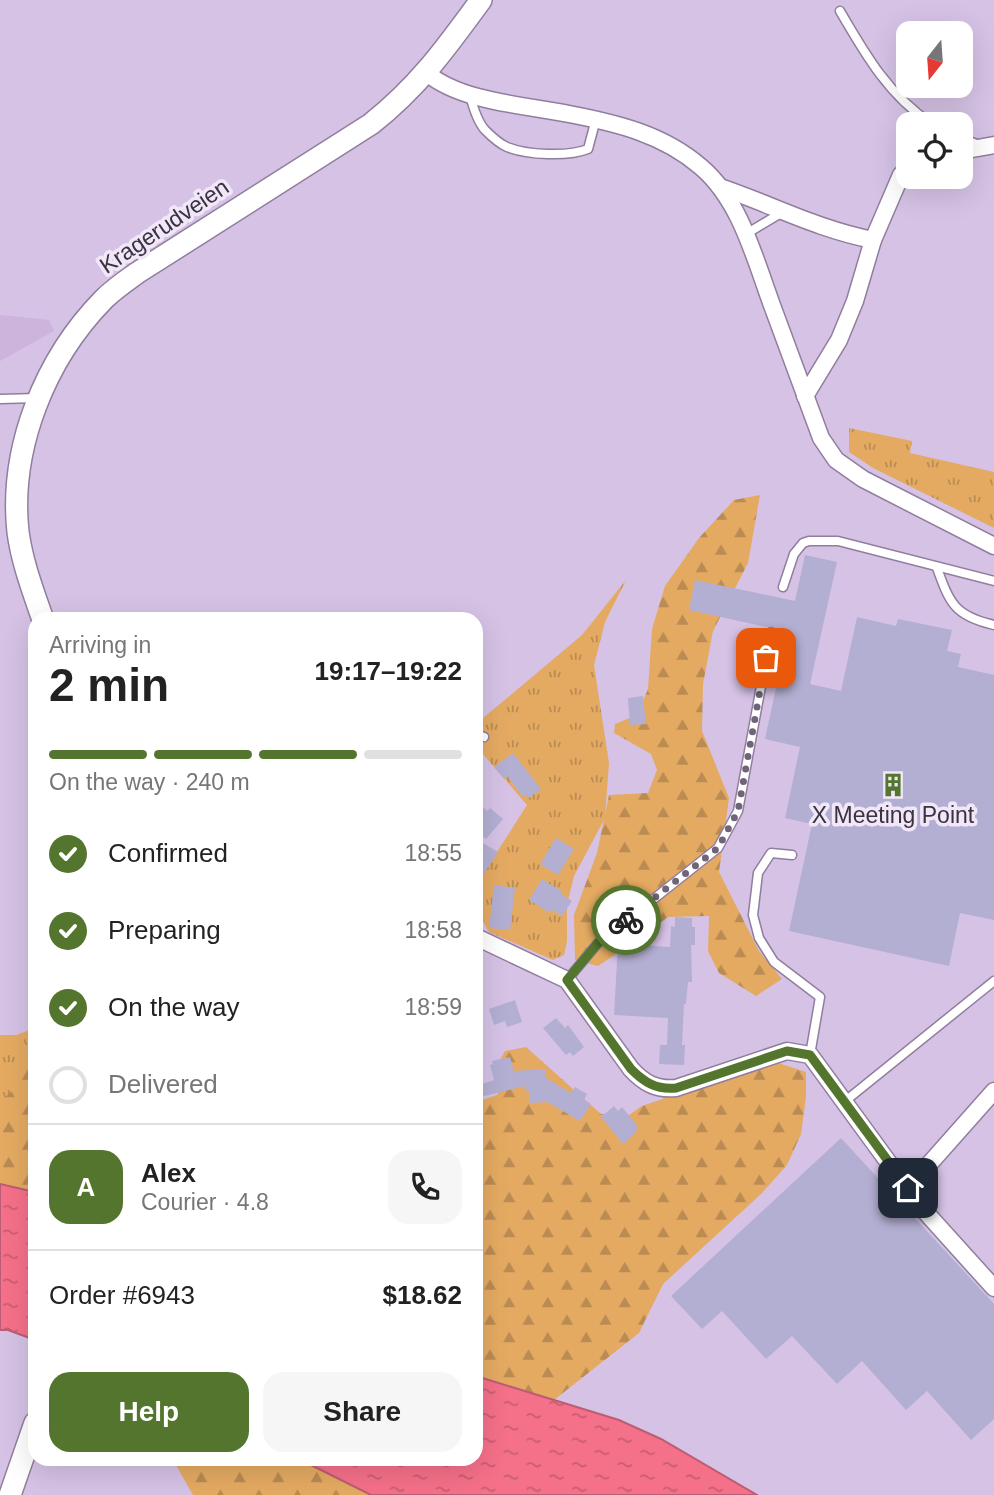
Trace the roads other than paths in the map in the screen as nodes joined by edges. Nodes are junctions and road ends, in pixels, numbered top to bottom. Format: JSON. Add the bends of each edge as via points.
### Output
{"nodes":[{"id":1,"x":481,"y":0,"type":"edge"},
{"id":2,"x":840,"y":10,"type":"dead end"},
{"id":3,"x":427,"y":73,"type":"junction"},
{"id":4,"x":470,"y":95,"type":"junction"},
{"id":5,"x":917,"y":112,"type":"edge"},
{"id":6,"x":596,"y":119,"type":"junction"},
{"id":7,"x":720,"y":187,"type":"junction"},
{"id":8,"x":896,"y":187,"type":"edge"},
{"id":9,"x":781,"y":213,"type":"junction"},
{"id":10,"x":746,"y":234,"type":"junction"},
{"id":11,"x":873,"y":240,"type":"junction"},
{"id":12,"x":805,"y":396,"type":"junction"},
{"id":13,"x":38,"y":398,"type":"junction"},
{"id":14,"x":0,"y":399,"type":"edge"},
{"id":15,"x":994,"y":546,"type":"edge"},
{"id":16,"x":937,"y":568,"type":"junction"},
{"id":17,"x":994,"y":581,"type":"edge"},
{"id":18,"x":783,"y":587,"type":"dead end"},
{"id":19,"x":40,"y":612,"type":"edge"},
{"id":20,"x":994,"y":625,"type":"edge"},
{"id":21,"x":771,"y":632,"type":"dead end"},
{"id":22,"x":792,"y":855,"type":"dead end"},
{"id":23,"x":483,"y":940,"type":"edge"},
{"id":24,"x":567,"y":980,"type":"junction"},
{"id":25,"x":994,"y":981,"type":"edge"},
{"id":26,"x":810,"y":1055,"type":"junction"},
{"id":27,"x":994,"y":1091,"type":"edge"},
{"id":28,"x":844,"y":1102,"type":"junction"},
{"id":29,"x":908,"y":1188,"type":"junction"},
{"id":30,"x":994,"y":1287,"type":"edge"},
{"id":31,"x":28,"y":1443,"type":"edge"},
{"id":32,"x":10,"y":1495,"type":"edge"}],
"edges":[{"from":1,"to":3,"type":"main road","name":"Kragerudveien"},
{"from":2,"to":5,"type":"lane","via":[[883,79]]},
{"from":3,"to":4,"type":"street"},
{"from":3,"to":13,"type":"main road","name":"Kragerudveien","via":[[371,124],[106,297],[59,356]]},
{"from":4,"to":6,"type":"street"},
{"from":4,"to":6,"type":"lane","via":[[485,130],[506,146],[576,153],[588,149]]},
{"from":6,"to":7,"type":"street","via":[[657,138],[702,167]]},
{"from":7,"to":9,"type":"street"},
{"from":7,"to":10,"type":"street"},
{"from":8,"to":11,"type":"street"},
{"from":9,"to":10,"type":"lane"},
{"from":9,"to":11,"type":"street"},
{"from":10,"to":12,"type":"street"},
{"from":11,"to":12,"type":"street","via":[[839,340]]},
{"from":12,"to":15,"type":"street","via":[[821,438],[836,460],[863,479]]},
{"from":13,"to":14,"type":"lane"},
{"from":13,"to":19,"type":"main road","name":"Kragerudveien","via":[[24,449],[18,530]]},
{"from":16,"to":17,"type":"lane"},
{"from":16,"to":18,"type":"lane","via":[[838,541],[809,541],[794,554]]},
{"from":16,"to":20,"type":"lane","via":[[959,612]]},
{"from":21,"to":24,"type":"lane","via":[[738,811],[718,848],[598,943]]},
{"from":22,"to":26,"type":"lane","via":[[771,853],[758,873],[753,915],[759,938],[774,962],[820,997]]},
{"from":23,"to":24,"type":"street"},
{"from":24,"to":26,"type":"street","via":[[631,1069],[643,1081],[664,1089],[700,1082],[787,1051]]},
{"from":25,"to":28,"type":"lane"},
{"from":26,"to":28,"type":"street"},
{"from":27,"to":29,"type":"street"},
{"from":28,"to":29,"type":"street"},
{"from":29,"to":30,"type":"street"},
{"from":31,"to":32,"type":"main road"}]}
